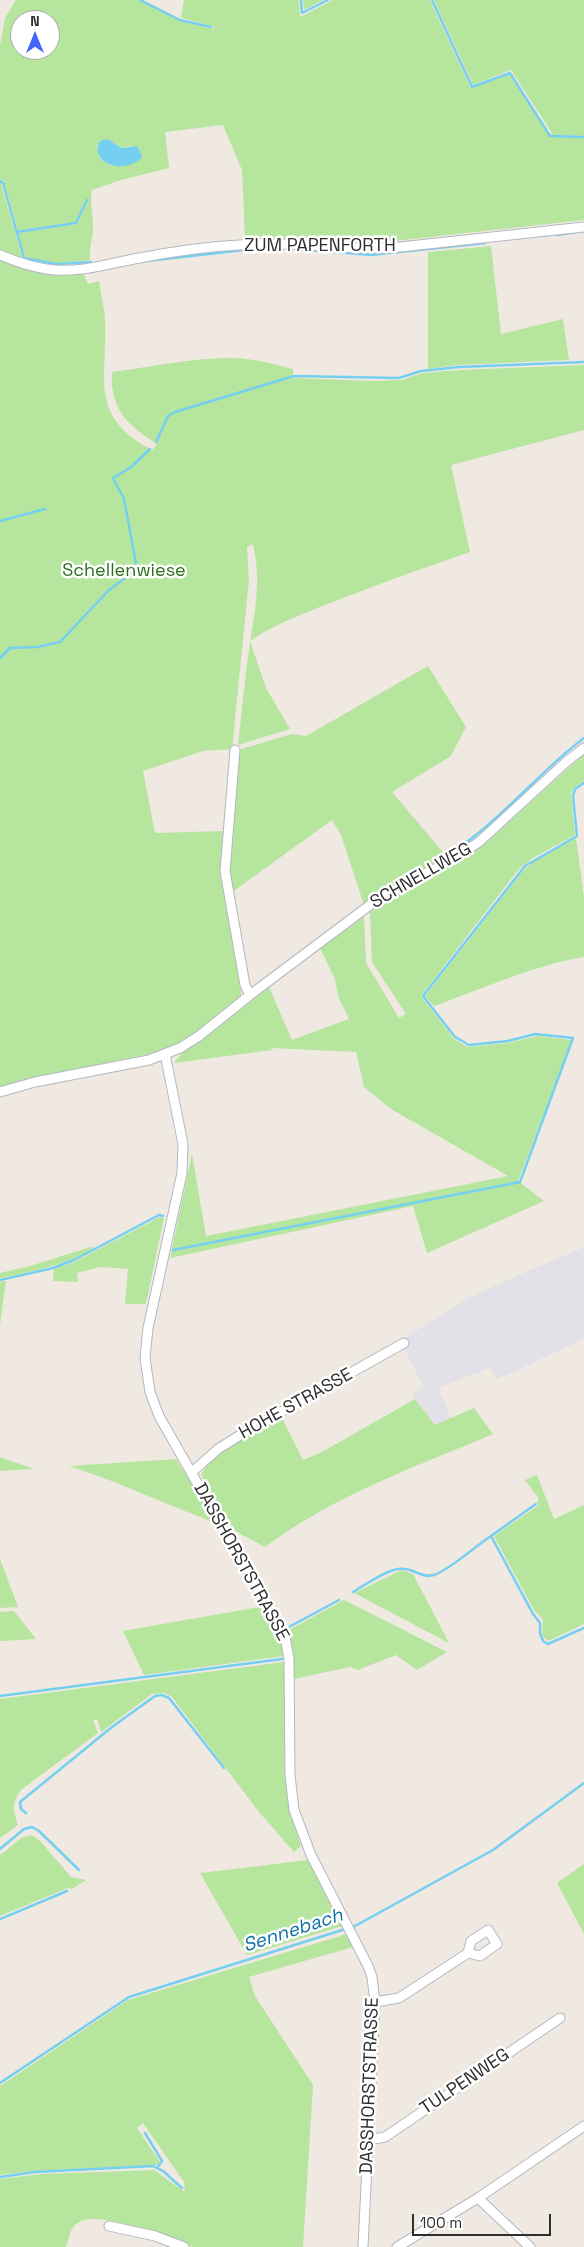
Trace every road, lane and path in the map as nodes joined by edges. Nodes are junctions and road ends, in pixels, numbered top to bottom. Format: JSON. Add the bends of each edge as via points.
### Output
{"nodes":[{"id":1,"x":584,"y":227,"type":"edge"},
{"id":2,"x":0,"y":255,"type":"edge"},
{"id":3,"x":584,"y":748,"type":"edge"},
{"id":4,"x":235,"y":750,"type":"dead end"},
{"id":5,"x":250,"y":995,"type":"junction"},
{"id":6,"x":165,"y":1054,"type":"junction"},
{"id":7,"x":0,"y":1092,"type":"edge"},
{"id":8,"x":404,"y":1343,"type":"dead end"},
{"id":9,"x":192,"y":1472,"type":"junction"},
{"id":10,"x":468,"y":1953,"type":"dead end"},
{"id":11,"x":375,"y":2002,"type":"junction"},
{"id":12,"x":560,"y":2018,"type":"dead end"},
{"id":13,"x":584,"y":2126,"type":"edge"},
{"id":14,"x":368,"y":2140,"type":"junction"},
{"id":15,"x":478,"y":2198,"type":"junction"},
{"id":16,"x":109,"y":2226,"type":"dead end"},
{"id":17,"x":184,"y":2247,"type":"edge"},
{"id":18,"x":363,"y":2247,"type":"edge"},
{"id":19,"x":397,"y":2247,"type":"edge"},
{"id":20,"x":530,"y":2247,"type":"edge"}],
"edges":[{"from":1,"to":2,"type":"street","name":"ZUM PAPENFORTH","via":[[391,248],[237,245],[63,270],[19,263]]},
{"from":3,"to":5,"type":"street","name":"SCHNELLWEG","via":[[479,842],[374,902]]},
{"from":4,"to":5,"type":"street","via":[[225,871],[244,985]]},
{"from":5,"to":6,"type":"street","name":"SCHNELLWEG","via":[[199,1036]]},
{"from":6,"to":7,"type":"street","name":"SCHNELLWEG"},
{"from":6,"to":9,"type":"street","name":"DASSHORSTSTRASSE","via":[[183,1144],[182,1173],[148,1328],[145,1358],[150,1392],[159,1416]]},
{"from":8,"to":9,"type":"street","name":"HOHE STRASSE","via":[[245,1432],[218,1449]]},
{"from":9,"to":11,"type":"street","name":"DASSHORSTSTRASSE","via":[[284,1637],[289,1659],[290,1775],[294,1810],[308,1846],[368,1966]]},
{"from":10,"to":11,"type":"street","via":[[399,1998]]},
{"from":11,"to":14,"type":"street","name":"DASSHORSTSTRASSE"},
{"from":12,"to":14,"type":"street","name":"TULPENWEG","via":[[385,2137]]},
{"from":13,"to":15,"type":"street"},
{"from":14,"to":18,"type":"street","name":"DASSHORSTSTRASSE"},
{"from":15,"to":19,"type":"street"},
{"from":15,"to":20,"type":"street"},
{"from":16,"to":17,"type":"street","via":[[155,2236]]}]}
